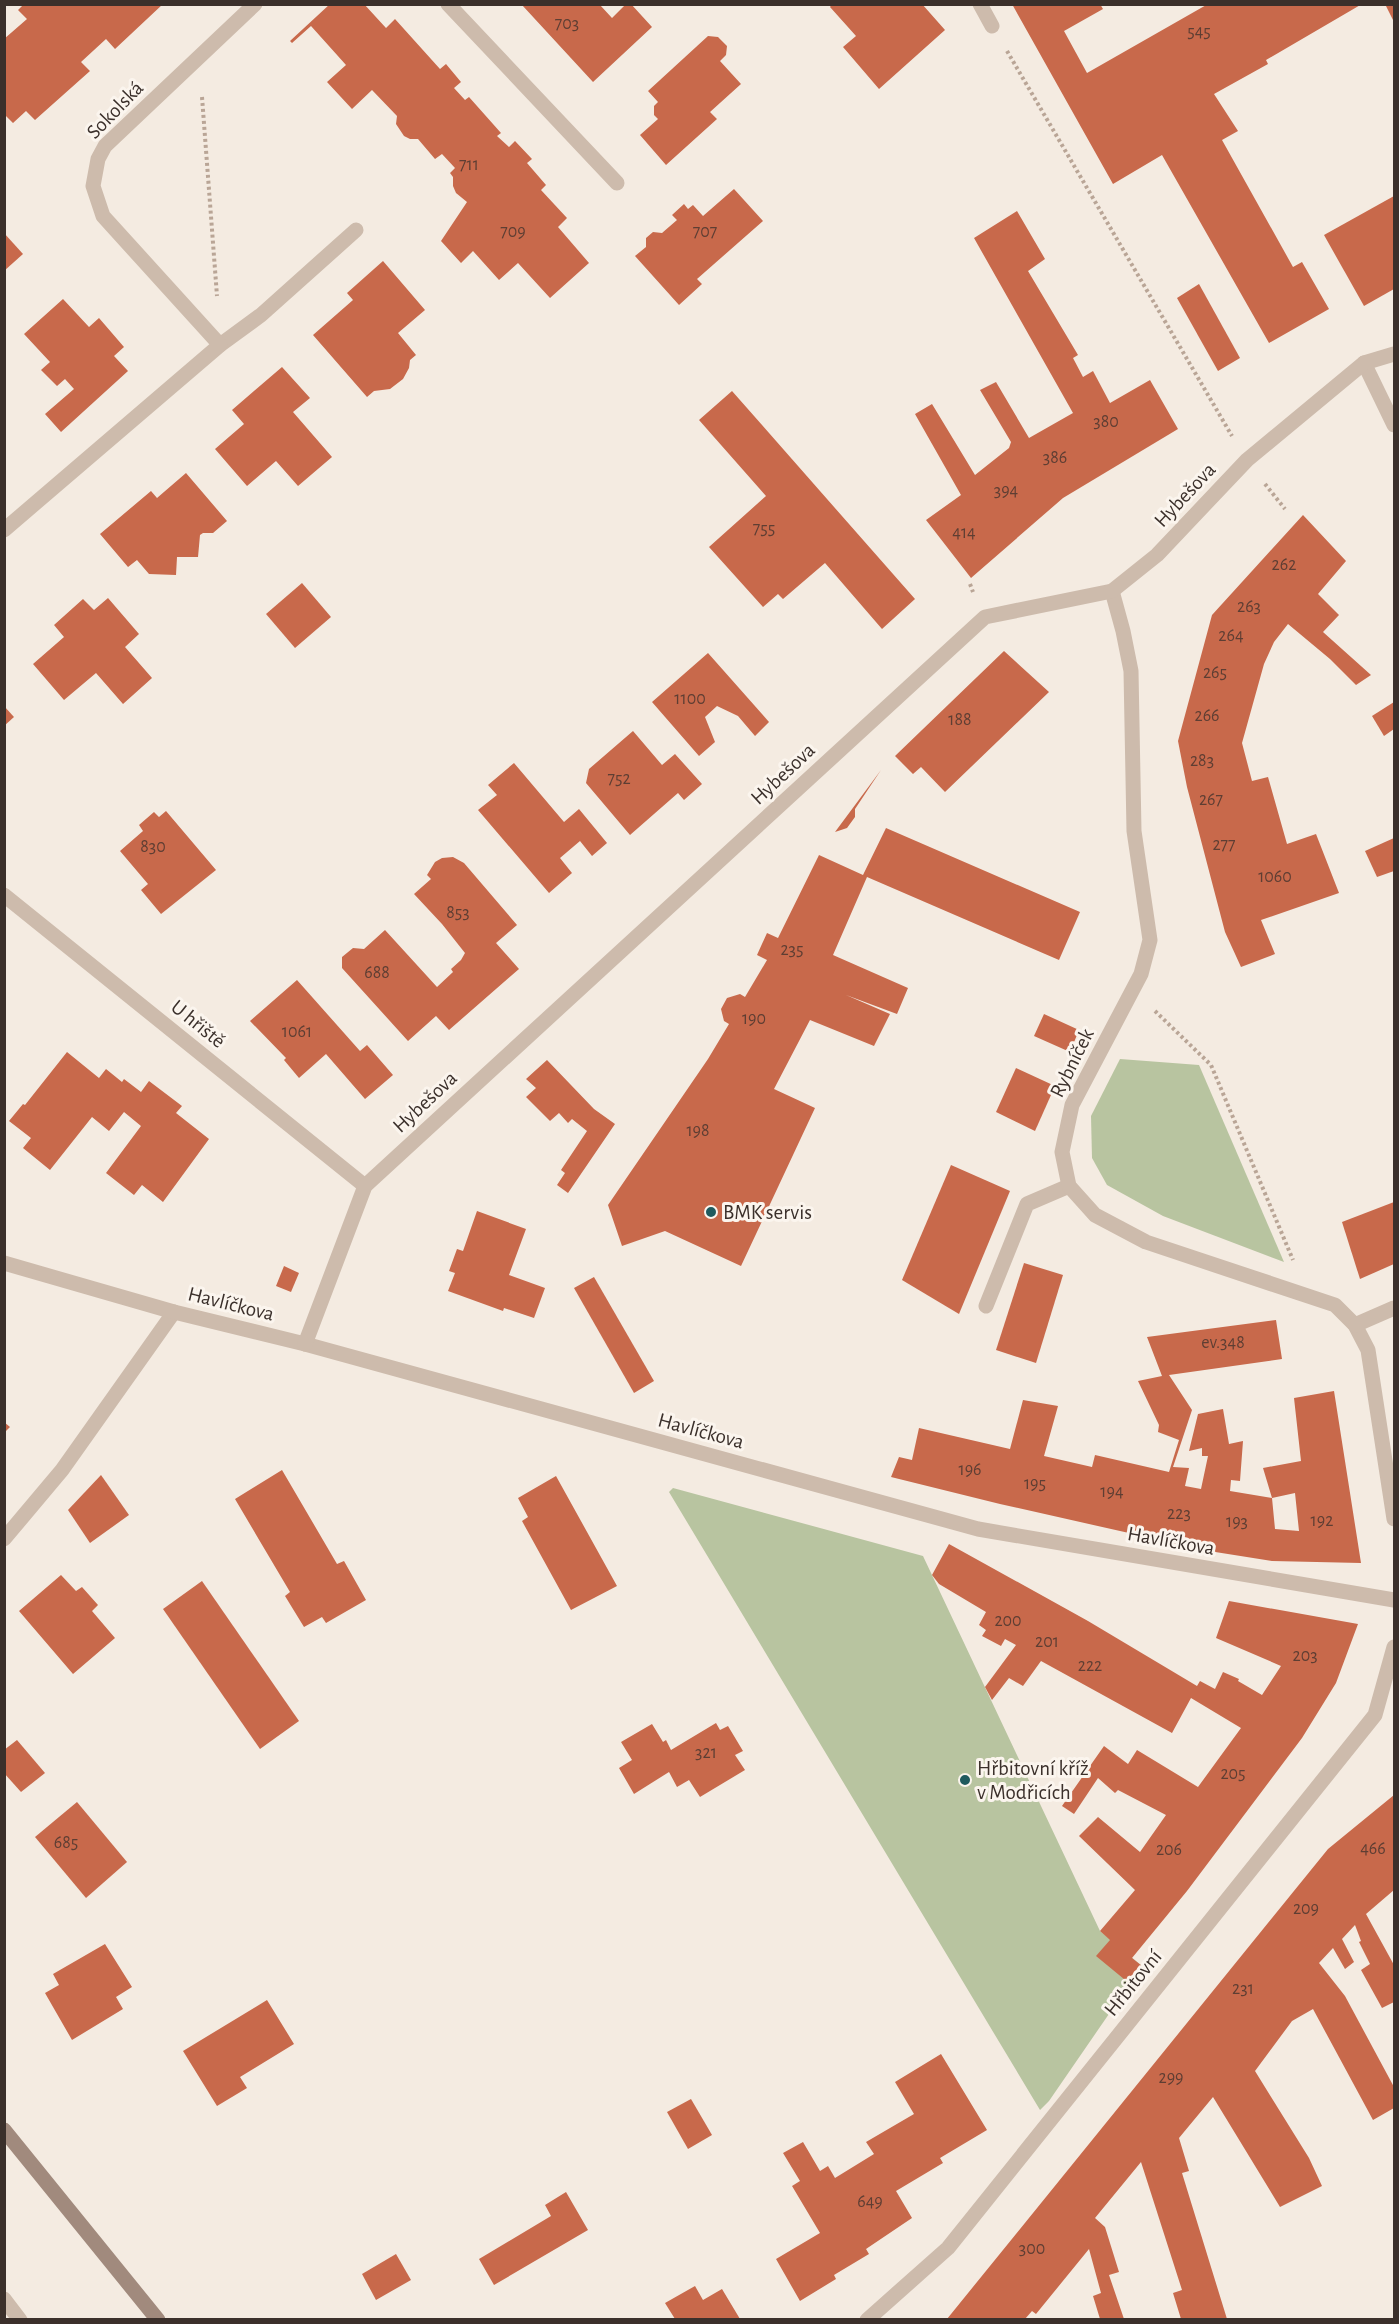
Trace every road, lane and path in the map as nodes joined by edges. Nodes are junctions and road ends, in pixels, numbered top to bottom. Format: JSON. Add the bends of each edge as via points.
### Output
{"nodes":[{"id":1,"x":255,"y":4,"type":"edge"},
{"id":2,"x":448,"y":4,"type":"edge"},
{"id":3,"x":980,"y":4,"type":"edge"},
{"id":4,"x":992,"y":26,"type":"joint"},
{"id":5,"x":199,"y":57,"type":"junction"},
{"id":6,"x":617,"y":183,"type":"dead end"},
{"id":7,"x":356,"y":230,"type":"dead end"},
{"id":8,"x":220,"y":345,"type":"junction"},
{"id":9,"x":1395,"y":354,"type":"edge"},
{"id":10,"x":1364,"y":363,"type":"junction"},
{"id":11,"x":1218,"y":411,"type":"dead end"},
{"id":12,"x":1395,"y":425,"type":"edge"},
{"id":13,"x":4,"y":530,"type":"edge"},
{"id":14,"x":1112,"y":591,"type":"junction"},
{"id":15,"x":4,"y":895,"type":"edge"},
{"id":16,"x":1133,"y":990,"type":"junction"},
{"id":17,"x":365,"y":1186,"type":"junction"},
{"id":18,"x":1069,"y":1186,"type":"junction"},
{"id":19,"x":4,"y":1263,"type":"edge"},
{"id":20,"x":1309,"y":1296,"type":"junction"},
{"id":21,"x":986,"y":1306,"type":"dead end"},
{"id":22,"x":1395,"y":1308,"type":"edge"},
{"id":23,"x":174,"y":1312,"type":"junction"},
{"id":24,"x":1355,"y":1325,"type":"junction"},
{"id":25,"x":305,"y":1344,"type":"junction"},
{"id":26,"x":1395,"y":1519,"type":"edge"},
{"id":27,"x":4,"y":1539,"type":"edge"},
{"id":28,"x":1395,"y":1600,"type":"edge"},
{"id":29,"x":1395,"y":1647,"type":"edge"},
{"id":30,"x":4,"y":2130,"type":"edge"},
{"id":31,"x":4,"y":2299,"type":"edge"},
{"id":32,"x":20,"y":2319,"type":"edge"},
{"id":33,"x":158,"y":2319,"type":"edge"},
{"id":34,"x":867,"y":2319,"type":"edge"}],
"edges":[{"from":1,"to":5,"type":"street","name":"Sokolská"},
{"from":2,"to":6,"type":"street"},
{"from":3,"to":4,"type":"street"},
{"from":4,"to":11,"type":"path"},
{"from":5,"to":8,"type":"path"},
{"from":5,"to":8,"type":"street","name":"Sokolská","via":[[105,146],[93,186],[103,216]]},
{"from":7,"to":8,"type":"street","via":[[261,315]]},
{"from":8,"to":13,"type":"street"},
{"from":9,"to":10,"type":"street","name":"Hybešova"},
{"from":10,"to":12,"type":"street"},
{"from":10,"to":14,"type":"street","name":"Hybešova","via":[[1246,460],[1157,555]]},
{"from":14,"to":16,"type":"street","name":"Rybníček","via":[[1131,671],[1134,831],[1150,940]]},
{"from":14,"to":17,"type":"street","name":"Hybešova","via":[[985,617]]},
{"from":15,"to":17,"type":"street","name":"U hřiště"},
{"from":16,"to":18,"type":"street","name":"Rybníček","via":[[1072,1105],[1062,1152]]},
{"from":16,"to":20,"type":"path","via":[[1211,1065]]},
{"from":17,"to":25,"type":"street","name":"Hybešova"},
{"from":18,"to":20,"type":"street","via":[[1095,1215],[1146,1242]]},
{"from":18,"to":21,"type":"street","via":[[1027,1204]]},
{"from":19,"to":23,"type":"street","name":"Havlíčkova"},
{"from":20,"to":24,"type":"street","via":[[1335,1305]]},
{"from":22,"to":24,"type":"street"},
{"from":23,"to":25,"type":"street","name":"Havlíčkova"},
{"from":23,"to":27,"type":"street","via":[[62,1470]]},
{"from":24,"to":26,"type":"street","via":[[1368,1350]]},
{"from":25,"to":28,"type":"street","name":"Havlíčkova","via":[[978,1528]]},
{"from":29,"to":34,"type":"street","name":"Hřbitovní","via":[[1375,1715],[948,2248]]},
{"from":30,"to":33,"type":"main road"},
{"from":31,"to":32,"type":"street"}]}
